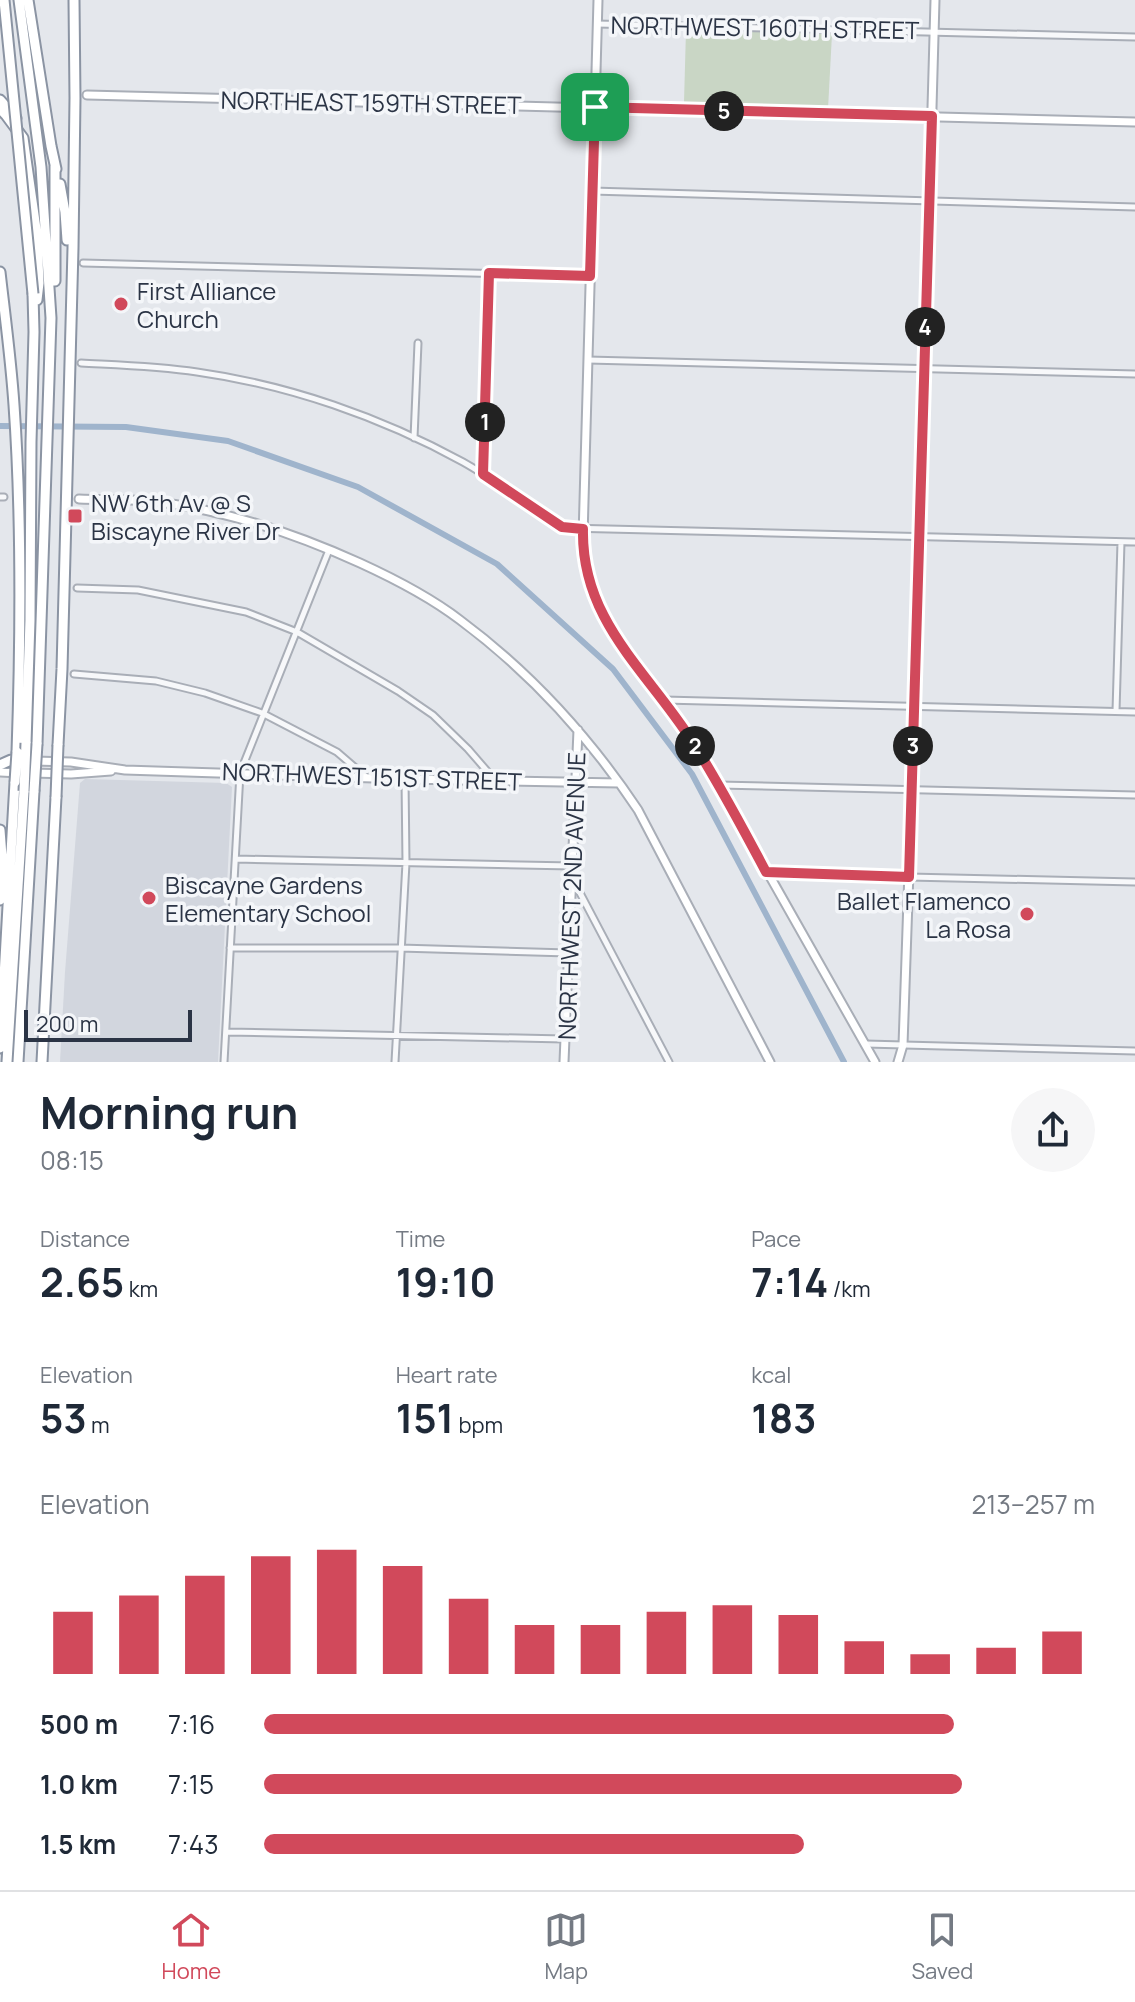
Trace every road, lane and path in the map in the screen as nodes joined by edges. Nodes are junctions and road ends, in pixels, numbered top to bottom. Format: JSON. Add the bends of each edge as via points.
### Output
{"nodes":[{"id":1,"x":4,"y":0,"type":"edge"},
{"id":2,"x":19,"y":0,"type":"edge"},
{"id":3,"x":28,"y":0,"type":"edge"},
{"id":4,"x":74,"y":0,"type":"edge"},
{"id":5,"x":598,"y":0,"type":"edge"},
{"id":6,"x":935,"y":0,"type":"edge"},
{"id":7,"x":597,"y":24,"type":"junction"},
{"id":8,"x":934,"y":31,"type":"junction"},
{"id":9,"x":1135,"y":37,"type":"edge"},
{"id":10,"x":87,"y":95,"type":"dead end"},
{"id":11,"x":0,"y":100,"type":"edge"},
{"id":12,"x":595,"y":107,"type":"junction"},
{"id":13,"x":0,"y":109,"type":"edge"},
{"id":14,"x":932,"y":116,"type":"junction"},
{"id":15,"x":1135,"y":122,"type":"edge"},
{"id":16,"x":55,"y":166,"type":"junction"},
{"id":17,"x":34,"y":168,"type":"junction"},
{"id":18,"x":592,"y":191,"type":"junction"},
{"id":19,"x":929,"y":200,"type":"junction"},
{"id":20,"x":1135,"y":207,"type":"edge"},
{"id":21,"x":83,"y":263,"type":"dead end"},
{"id":22,"x":0,"y":272,"type":"edge"},
{"id":23,"x":489,"y":273,"type":"junction"},
{"id":24,"x":590,"y":276,"type":"junction"},
{"id":25,"x":0,"y":332,"type":"edge"},
{"id":26,"x":34,"y":332,"type":"junction"},
{"id":27,"x":418,"y":343,"type":"dead end"},
{"id":28,"x":9,"y":354,"type":"junction"},
{"id":29,"x":588,"y":360,"type":"junction"},
{"id":30,"x":81,"y":363,"type":"dead end"},
{"id":31,"x":69,"y":367,"type":"junction"},
{"id":32,"x":924,"y":369,"type":"junction"},
{"id":33,"x":1135,"y":374,"type":"edge"},
{"id":34,"x":49,"y":413,"type":"junction"},
{"id":35,"x":414,"y":438,"type":"junction"},
{"id":36,"x":483,"y":474,"type":"junction"},
{"id":37,"x":79,"y":499,"type":"dead end"},
{"id":38,"x":583,"y":529,"type":"junction"},
{"id":39,"x":919,"y":537,"type":"junction"},
{"id":40,"x":1121,"y":542,"type":"junction"},
{"id":41,"x":1135,"y":542,"type":"edge"},
{"id":42,"x":330,"y":549,"type":"junction"},
{"id":43,"x":77,"y":588,"type":"dead end"},
{"id":44,"x":297,"y":632,"type":"junction"},
{"id":45,"x":74,"y":674,"type":"dead end"},
{"id":46,"x":663,"y":700,"type":"junction"},
{"id":47,"x":915,"y":705,"type":"junction"},
{"id":48,"x":1116,"y":711,"type":"junction"},
{"id":49,"x":1135,"y":712,"type":"edge"},
{"id":50,"x":262,"y":713,"type":"junction"},
{"id":51,"x":578,"y":730,"type":"junction"},
{"id":52,"x":34,"y":744,"type":"junction"},
{"id":53,"x":7,"y":759,"type":"edge"},
{"id":54,"x":71,"y":762,"type":"junction"},
{"id":55,"x":125,"y":770,"type":"junction"},
{"id":56,"x":0,"y":772,"type":"edge"},
{"id":57,"x":240,"y":773,"type":"junction"},
{"id":58,"x":71,"y":774,"type":"junction"},
{"id":59,"x":365,"y":777,"type":"junction"},
{"id":60,"x":405,"y":779,"type":"junction"},
{"id":61,"x":495,"y":780,"type":"junction"},
{"id":62,"x":576,"y":781,"type":"junction"},
{"id":63,"x":619,"y":783,"type":"junction"},
{"id":64,"x":719,"y":785,"type":"junction"},
{"id":65,"x":912,"y":789,"type":"junction"},
{"id":66,"x":32,"y":791,"type":"junction"},
{"id":67,"x":1135,"y":795,"type":"edge"},
{"id":68,"x":0,"y":830,"type":"edge"},
{"id":69,"x":236,"y":859,"type":"junction"},
{"id":70,"x":406,"y":863,"type":"junction"},
{"id":71,"x":572,"y":866,"type":"junction"},
{"id":72,"x":766,"y":872,"type":"junction"},
{"id":73,"x":909,"y":877,"type":"junction"},
{"id":74,"x":1135,"y":882,"type":"edge"},
{"id":75,"x":571,"y":887,"type":"junction"},
{"id":76,"x":0,"y":900,"type":"edge"},
{"id":77,"x":230,"y":948,"type":"junction"},
{"id":78,"x":400,"y":948,"type":"junction"},
{"id":79,"x":568,"y":953,"type":"junction"},
{"id":80,"x":226,"y":1032,"type":"junction"},
{"id":81,"x":396,"y":1035,"type":"junction"},
{"id":82,"x":565,"y":1039,"type":"junction"},
{"id":83,"x":866,"y":1044,"type":"junction"},
{"id":84,"x":903,"y":1045,"type":"junction"},
{"id":85,"x":0,"y":1048,"type":"edge"},
{"id":86,"x":1135,"y":1051,"type":"edge"},
{"id":87,"x":7,"y":1062,"type":"edge"},
{"id":88,"x":18,"y":1062,"type":"edge"},
{"id":89,"x":42,"y":1062,"type":"edge"},
{"id":90,"x":224,"y":1062,"type":"edge"},
{"id":91,"x":395,"y":1062,"type":"edge"},
{"id":92,"x":564,"y":1062,"type":"edge"},
{"id":93,"x":669,"y":1062,"type":"edge"},
{"id":94,"x":770,"y":1062,"type":"edge"},
{"id":95,"x":875,"y":1062,"type":"edge"},
{"id":96,"x":901,"y":1062,"type":"edge"}],
"edges":[{"from":1,"to":26,"type":"highway","bridge":true},
{"from":2,"to":17,"type":"highway"},
{"from":3,"to":16,"type":"highway"},
{"from":4,"to":31,"type":"highway"},
{"from":5,"to":7,"type":"street"},
{"from":6,"to":8,"type":"street"},
{"from":7,"to":8,"type":"street","name":"NORTHWEST 160TH STREET"},
{"from":7,"to":12,"type":"street"},
{"from":8,"to":9,"type":"street","name":"NORTHWEST 160TH STREET"},
{"from":8,"to":14,"type":"street"},
{"from":10,"to":12,"type":"street","name":"NORTHEAST 159TH STREET"},
{"from":11,"to":17,"type":"highway","bridge":true,"via":[[26,136]]},
{"from":12,"to":14,"type":"street","name":"NORTHEAST 159TH STREET"},
{"from":12,"to":18,"type":"street"},
{"from":13,"to":17,"type":"highway","bridge":true,"via":[[23,138]]},
{"from":14,"to":15,"type":"street","name":"NORTHEAST 159TH STREET"},
{"from":14,"to":19,"type":"street"},
{"from":16,"to":31,"type":"highway","via":[[65,212]]},
{"from":16,"to":34,"type":"highway"},
{"from":17,"to":26,"type":"highway","via":[[39,283]]},
{"from":17,"to":34,"type":"highway","via":[[49,272]]},
{"from":18,"to":19,"type":"street"},
{"from":18,"to":24,"type":"street"},
{"from":19,"to":20,"type":"street"},
{"from":19,"to":32,"type":"street"},
{"from":21,"to":23,"type":"street"},
{"from":22,"to":28,"type":"highway"},
{"from":23,"to":24,"type":"street"},
{"from":23,"to":36,"type":"street"},
{"from":24,"to":29,"type":"street"},
{"from":25,"to":28,"type":"highway"},
{"from":26,"to":52,"type":"highway"},
{"from":27,"to":35,"type":"street"},
{"from":28,"to":53,"type":"highway","via":[[17,453],[20,660]]},
{"from":29,"to":32,"type":"street"},
{"from":29,"to":38,"type":"street"},
{"from":30,"to":35,"type":"street","via":[[179,369],[264,385],[337,406]]},
{"from":31,"to":89,"type":"highway","bridge":true,"via":[[62,653]]},
{"from":32,"to":33,"type":"street"},
{"from":32,"to":39,"type":"street"},
{"from":34,"to":52,"type":"highway"},
{"from":35,"to":36,"type":"street"},
{"from":36,"to":38,"type":"street","via":[[562,527]]},
{"from":37,"to":42,"type":"street","via":[[157,502],[237,518]]},
{"from":38,"to":39,"type":"street"},
{"from":38,"to":46,"type":"street","via":[[585,559],[602,614]]},
{"from":39,"to":40,"type":"street"},
{"from":39,"to":47,"type":"street"},
{"from":40,"to":41,"type":"street"},
{"from":40,"to":48,"type":"street"},
{"from":42,"to":44,"type":"street"},
{"from":42,"to":51,"type":"street","via":[[401,582],[460,619]]},
{"from":43,"to":44,"type":"street","via":[[154,593],[246,612]]},
{"from":44,"to":50,"type":"street"},
{"from":44,"to":61,"type":"street","via":[[433,715]]},
{"from":45,"to":50,"type":"street","via":[[156,681]]},
{"from":46,"to":47,"type":"street"},
{"from":46,"to":64,"type":"street"},
{"from":47,"to":48,"type":"street"},
{"from":47,"to":65,"type":"street"},
{"from":48,"to":49,"type":"street"},
{"from":50,"to":57,"type":"street"},
{"from":50,"to":59,"type":"street","via":[[337,752]]},
{"from":51,"to":62,"type":"street","name":"NORTHWEST 2ND AVENUE"},
{"from":51,"to":63,"type":"street"},
{"from":52,"to":66,"type":"highway","bridge":true},
{"from":53,"to":54,"type":"street","name":"NORTHWEST 151ST STREET"},
{"from":53,"to":85,"type":"highway","bridge":true,"via":[[15,782]]},
{"from":54,"to":55,"type":"street","name":"NORTHWEST 151ST STREET"},
{"from":54,"to":58,"type":"street"},
{"from":55,"to":57,"type":"street","name":"NORTHWEST 151ST STREET"},
{"from":55,"to":58,"type":"street","name":"NORTHWEST 151ST STREET"},
{"from":56,"to":58,"type":"street","name":"NORTHWEST 151ST STREET"},
{"from":57,"to":59,"type":"street","name":"NORTHWEST 151ST STREET"},
{"from":57,"to":69,"type":"street"},
{"from":59,"to":60,"type":"street","name":"NORTHWEST 151ST STREET"},
{"from":60,"to":61,"type":"street","name":"NORTHWEST 151ST STREET"},
{"from":60,"to":70,"type":"street"},
{"from":61,"to":62,"type":"street","name":"NORTHWEST 151ST STREET"},
{"from":62,"to":63,"type":"street","name":"NORTHWEST 151ST STREET"},
{"from":62,"to":71,"type":"street","name":"NORTHWEST 2ND AVENUE"},
{"from":63,"to":94,"type":"street"},
{"from":64,"to":65,"type":"street"},
{"from":64,"to":72,"type":"street"},
{"from":65,"to":67,"type":"street"},
{"from":65,"to":73,"type":"street"},
{"from":66,"to":87,"type":"highway"},
{"from":66,"to":88,"type":"highway"},
{"from":68,"to":76,"type":"highway"},
{"from":69,"to":70,"type":"street"},
{"from":69,"to":77,"type":"street"},
{"from":70,"to":71,"type":"street"},
{"from":70,"to":78,"type":"street"},
{"from":71,"to":75,"type":"street","name":"NORTHWEST 2ND AVENUE"},
{"from":72,"to":73,"type":"street"},
{"from":72,"to":83,"type":"street"},
{"from":73,"to":74,"type":"street"},
{"from":73,"to":84,"type":"street"},
{"from":75,"to":79,"type":"street","name":"NORTHWEST 2ND AVENUE"},
{"from":75,"to":93,"type":"street","via":[[579,891]]},
{"from":77,"to":78,"type":"street"},
{"from":77,"to":80,"type":"street"},
{"from":78,"to":79,"type":"street"},
{"from":78,"to":81,"type":"street"},
{"from":79,"to":82,"type":"street","name":"NORTHWEST 2ND AVENUE"},
{"from":80,"to":81,"type":"street"},
{"from":80,"to":90,"type":"street"},
{"from":81,"to":82,"type":"street"},
{"from":81,"to":91,"type":"street"},
{"from":82,"to":92,"type":"street","name":"NORTHWEST 2ND AVENUE"},
{"from":83,"to":84,"type":"street"},
{"from":83,"to":95,"type":"street"},
{"from":84,"to":86,"type":"street"},
{"from":84,"to":96,"type":"street"}]}
